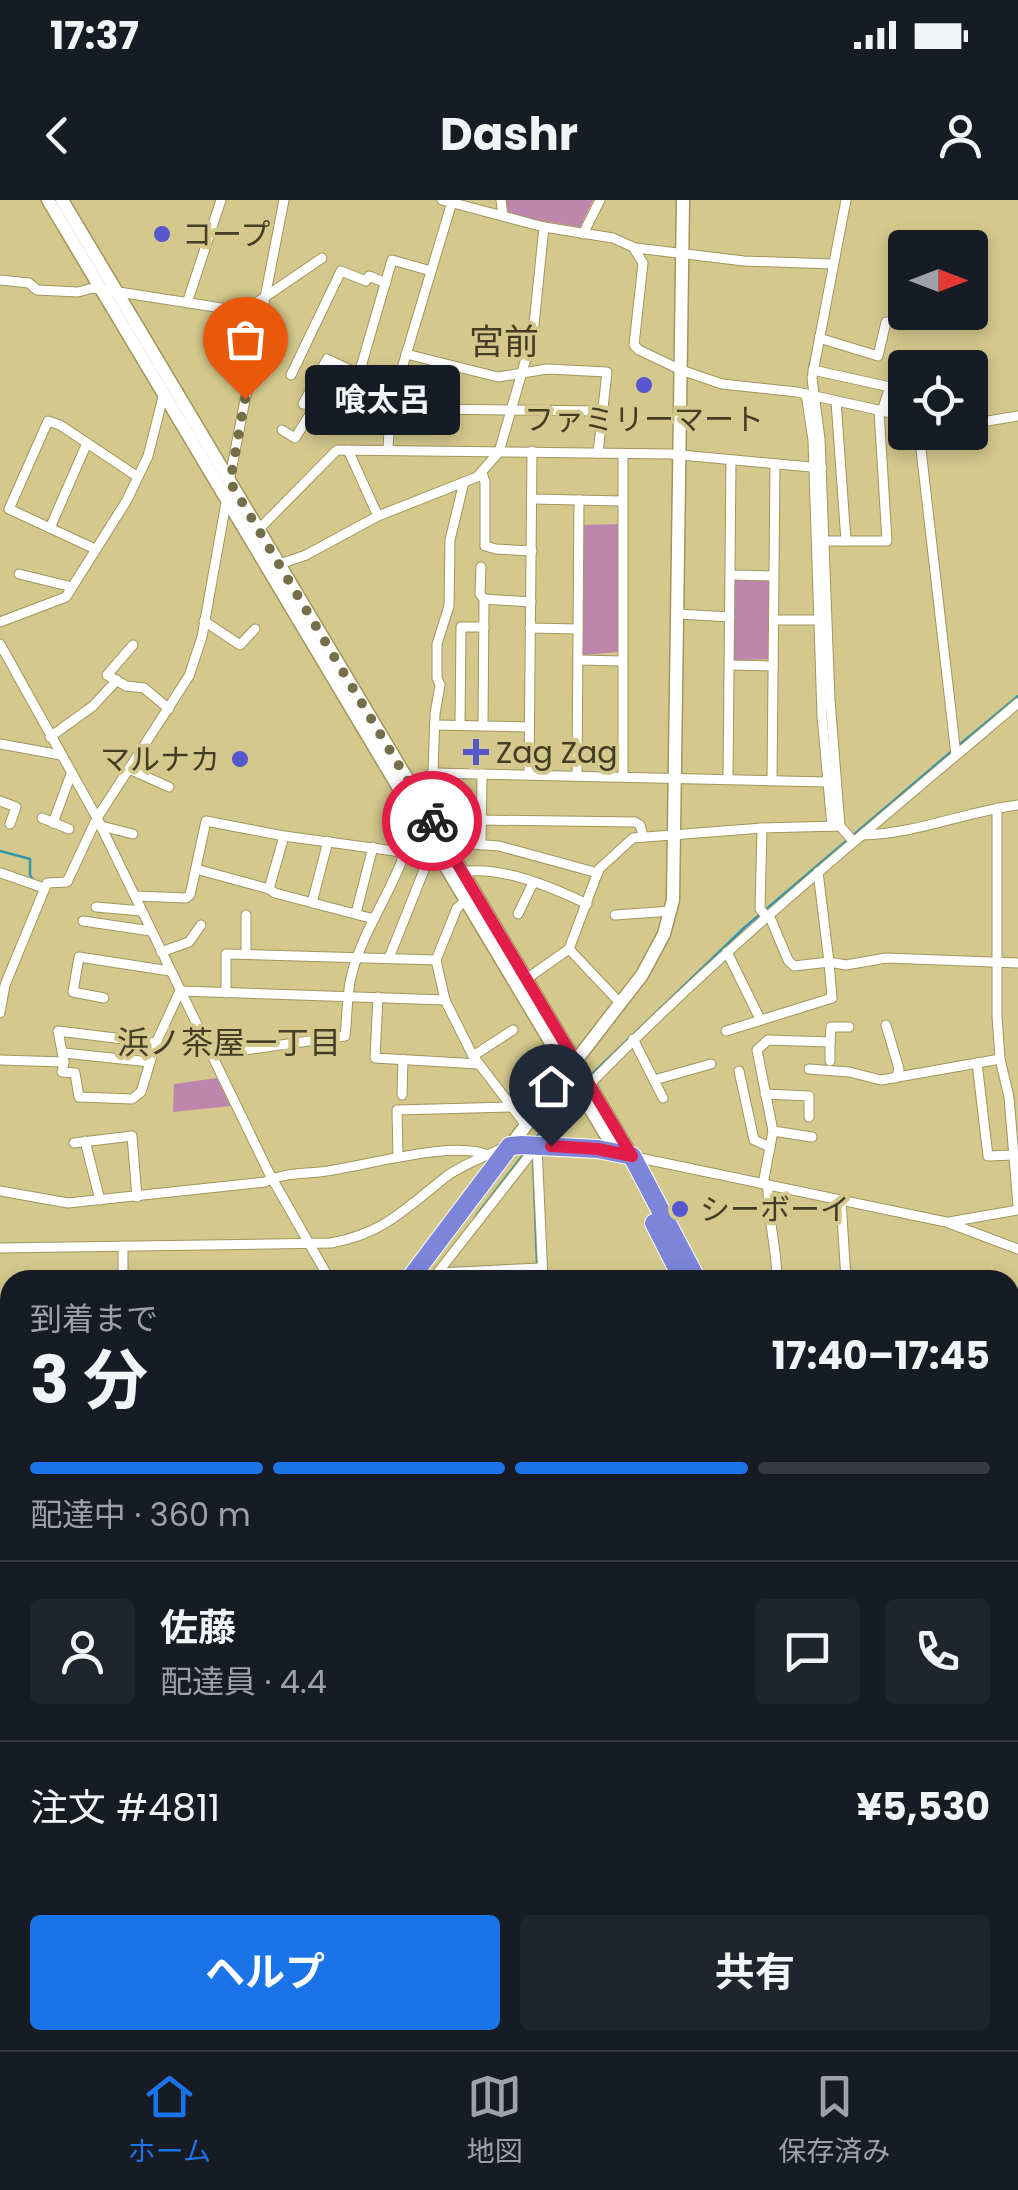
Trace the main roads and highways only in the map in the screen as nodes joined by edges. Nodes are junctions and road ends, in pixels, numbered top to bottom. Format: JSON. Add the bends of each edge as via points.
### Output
{"nodes":[{"id":1,"x":624,"y":1154,"type":"junction"},
{"id":2,"x":416,"y":1270,"type":"edge"},
{"id":3,"x":678,"y":1270,"type":"edge"},
{"id":4,"x":692,"y":1270,"type":"edge"}],
"edges":[{"from":1,"to":2,"type":"highway","via":[[527,1146],[492,1160]]},
{"from":1,"to":3,"type":"highway"},
{"from":1,"to":4,"type":"highway"}]}
